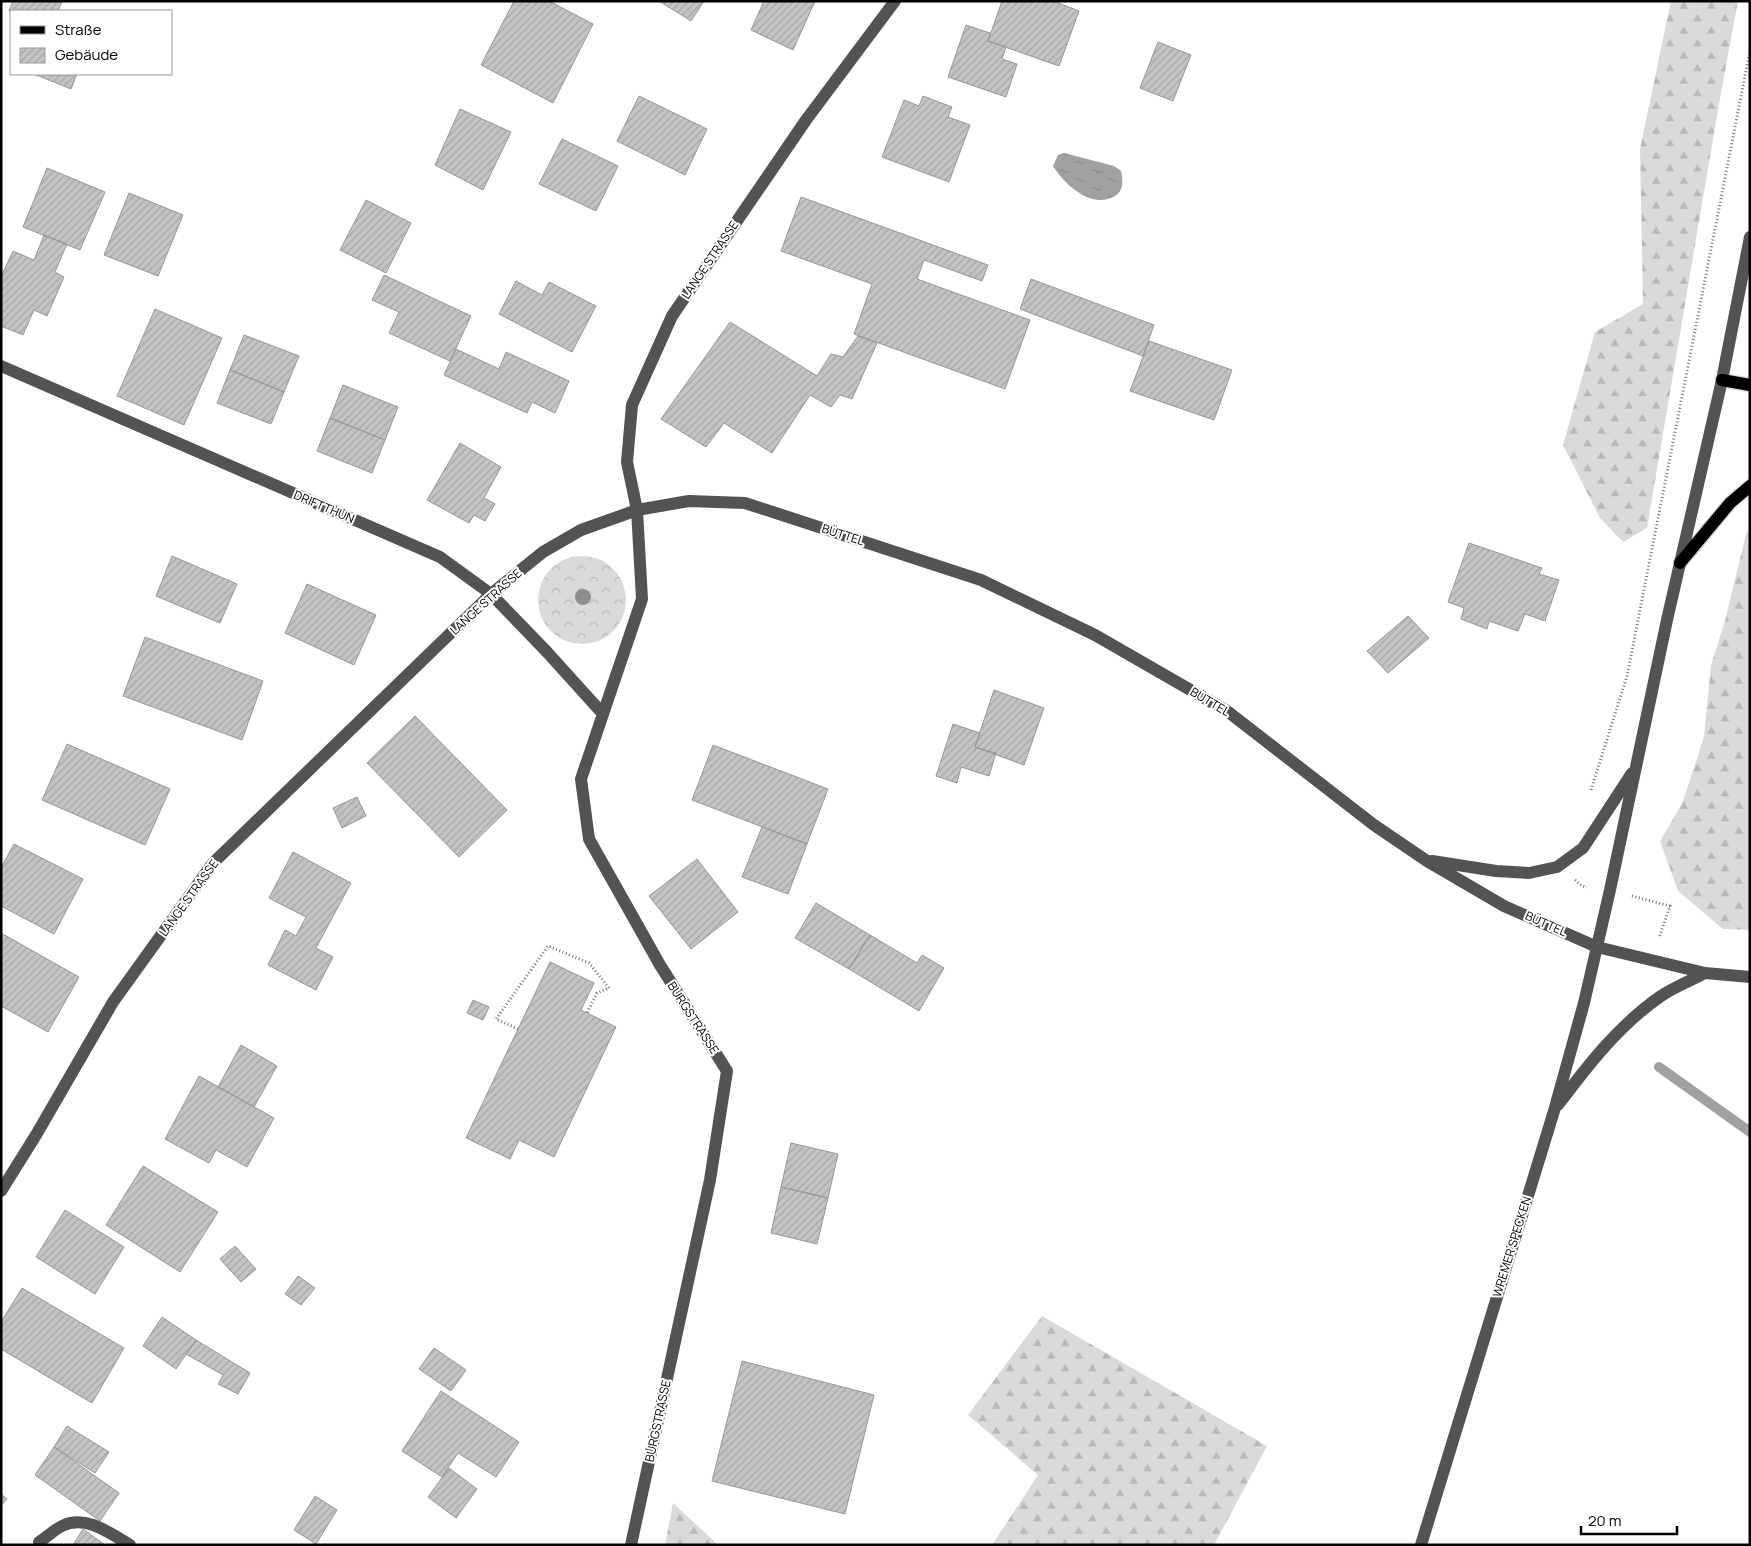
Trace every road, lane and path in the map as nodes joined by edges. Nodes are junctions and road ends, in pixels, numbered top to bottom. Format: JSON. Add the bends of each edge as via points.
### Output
{"nodes":[{"id":1,"x":895,"y":1,"type":"edge"},
{"id":2,"x":1750,"y":51,"type":"edge"},
{"id":3,"x":1750,"y":237,"type":"edge"},
{"id":4,"x":1,"y":366,"type":"edge"},
{"id":5,"x":1722,"y":380,"type":"junction"},
{"id":6,"x":1750,"y":385,"type":"edge"},
{"id":7,"x":1750,"y":486,"type":"edge"},
{"id":8,"x":637,"y":510,"type":"junction"},
{"id":9,"x":1680,"y":563,"type":"junction"},
{"id":10,"x":491,"y":594,"type":"junction"},
{"id":11,"x":603,"y":714,"type":"junction"},
{"id":12,"x":1636,"y":767,"type":"junction"},
{"id":13,"x":1590,"y":794,"type":"dead end"},
{"id":14,"x":1427,"y":861,"type":"junction"},
{"id":15,"x":1597,"y":947,"type":"junction"},
{"id":16,"x":1705,"y":973,"type":"junction"},
{"id":17,"x":1750,"y":976,"type":"edge"},
{"id":18,"x":587,"y":1013,"type":"dead end"},
{"id":19,"x":518,"y":1028,"type":"dead end"},
{"id":20,"x":1554,"y":1111,"type":"junction"},
{"id":21,"x":1,"y":1191,"type":"edge"},
{"id":22,"x":40,"y":1542,"type":"dead end"},
{"id":23,"x":130,"y":1545,"type":"edge"},
{"id":24,"x":632,"y":1545,"type":"edge"},
{"id":25,"x":1421,"y":1545,"type":"edge"}],
"edges":[{"from":1,"to":8,"type":"street","name":"LANGE STRASSE","via":[[806,120],[672,316],[632,404],[627,462]]},
{"from":2,"to":13,"type":"path","via":[[1627,676]]},
{"from":3,"to":5,"type":"street","name":"WREMER SPECKEN"},
{"from":4,"to":10,"type":"street","name":"DRIFTTHUN","via":[[440,557]]},
{"from":5,"to":6,"type":"main road"},
{"from":5,"to":9,"type":"street","name":"WREMER SPECKEN"},
{"from":7,"to":9,"type":"main road","via":[[1730,503]]},
{"from":8,"to":10,"type":"street","name":"LANGE STRASSE","via":[[581,530],[544,552]]},
{"from":8,"to":11,"type":"street","name":"BURGSTRASSE","via":[[642,599]]},
{"from":8,"to":14,"type":"street","name":"BÜTTEL","via":[[689,501],[745,503],[981,580],[1095,635],[1227,711]]},
{"from":9,"to":12,"type":"street","name":"WREMER SPECKEN"},
{"from":10,"to":11,"type":"street","name":"DRIFTTHUN"},
{"from":10,"to":21,"type":"street","name":"LANGE STRASSE","via":[[213,863],[113,1002]]},
{"from":11,"to":24,"type":"street","name":"BURGSTRASSE","via":[[581,779],[589,839],[660,965],[727,1071],[710,1180]]},
{"from":12,"to":14,"type":"street","via":[[1583,848],[1557,867],[1529,873]]},
{"from":12,"to":15,"type":"street","name":"WREMER SPECKEN"},
{"from":14,"to":15,"type":"street","name":"BÜTTEL","via":[[1504,906]]},
{"from":15,"to":16,"type":"street","name":"BÜTTEL"},
{"from":15,"to":20,"type":"street","name":"WREMER SPECKEN"},
{"from":16,"to":17,"type":"street","name":"BÜTTEL"},
{"from":16,"to":20,"type":"street","via":[[1662,995],[1634,1017],[1594,1057]]},
{"from":18,"to":19,"type":"path","via":[[597,993],[609,988],[589,964],[548,946],[496,1019]]},
{"from":20,"to":25,"type":"street","name":"WREMER SPECKEN"},
{"from":22,"to":23,"type":"street","via":[[63,1526],[79,1521],[108,1531]]}]}
